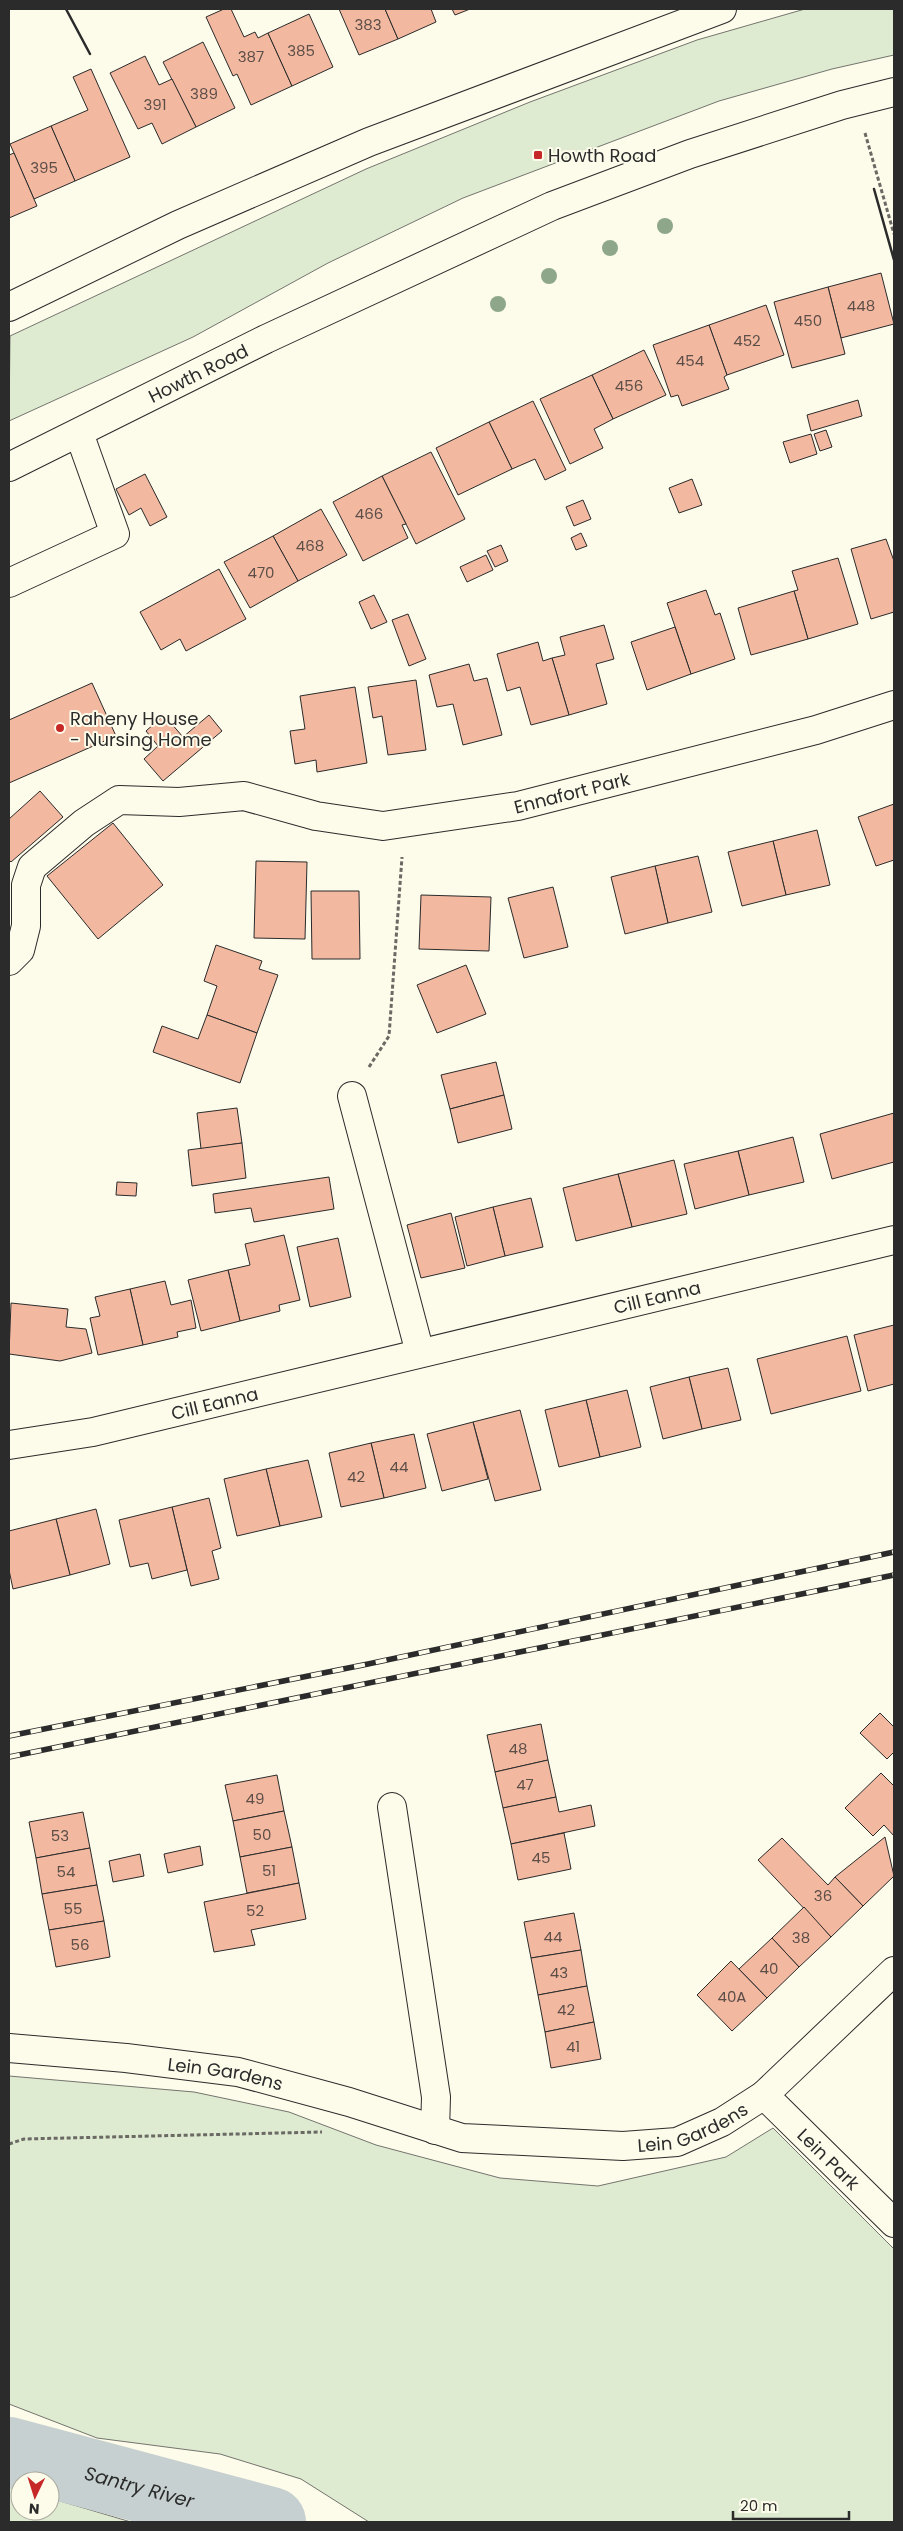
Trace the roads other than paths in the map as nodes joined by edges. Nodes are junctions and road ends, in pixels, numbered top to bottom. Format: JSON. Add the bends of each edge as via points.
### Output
{"nodes":[{"id":1,"x":722,"y":9,"type":"edge"},
{"id":2,"x":894,"y":92,"type":"edge"},
{"id":3,"x":9,"y":307,"type":"edge"},
{"id":4,"x":80,"y":433,"type":"junction"},
{"id":5,"x":9,"y":467,"type":"edge"},
{"id":6,"x":9,"y":583,"type":"edge"},
{"id":7,"x":894,"y":706,"type":"edge"},
{"id":8,"x":9,"y":961,"type":"edge"},
{"id":9,"x":352,"y":1096,"type":"road end"},
{"id":10,"x":894,"y":1240,"type":"edge"},
{"id":11,"x":420,"y":1353,"type":"junction"},
{"id":12,"x":9,"y":1445,"type":"edge"},
{"id":13,"x":392,"y":1807,"type":"dead end"},
{"id":14,"x":894,"y":1972,"type":"edge"},
{"id":15,"x":9,"y":2048,"type":"edge"},
{"id":16,"x":764,"y":2095,"type":"junction"},
{"id":17,"x":436,"y":2130,"type":"junction"},
{"id":18,"x":894,"y":2223,"type":"edge"}],
"edges":[{"from":1,"to":3,"type":"street","via":[[369,142],[178,225]]},
{"from":2,"to":4,"type":"street","name":"Howth Road","via":[[690,154],[552,206],[266,339]]},
{"from":4,"to":5,"type":"street","name":"Howth Road"},
{"from":4,"to":6,"type":"street","via":[[116,534]]},
{"from":7,"to":8,"type":"street","name":"Ennafort Park","via":[[816,730],[518,806],[383,826],[316,816],[244,796],[178,802],[119,800],[32,867],[26,885],[26,926],[20,950]]},
{"from":9,"to":11,"type":"street"},
{"from":10,"to":11,"type":"street","name":"Cill Eanna"},
{"from":11,"to":12,"type":"street","name":"Cill Eanna","via":[[93,1432]]},
{"from":13,"to":17,"type":"street","via":[[436,2097]]},
{"from":14,"to":16,"type":"street","name":"Lein Gardens"},
{"from":15,"to":17,"type":"street","name":"Lein Gardens","via":[[238,2072]]},
{"from":16,"to":17,"type":"street","name":"Lein Gardens","via":[[722,2122],[677,2142],[595,2145],[462,2138]]},
{"from":16,"to":18,"type":"street","name":"Lein Park"}]}
